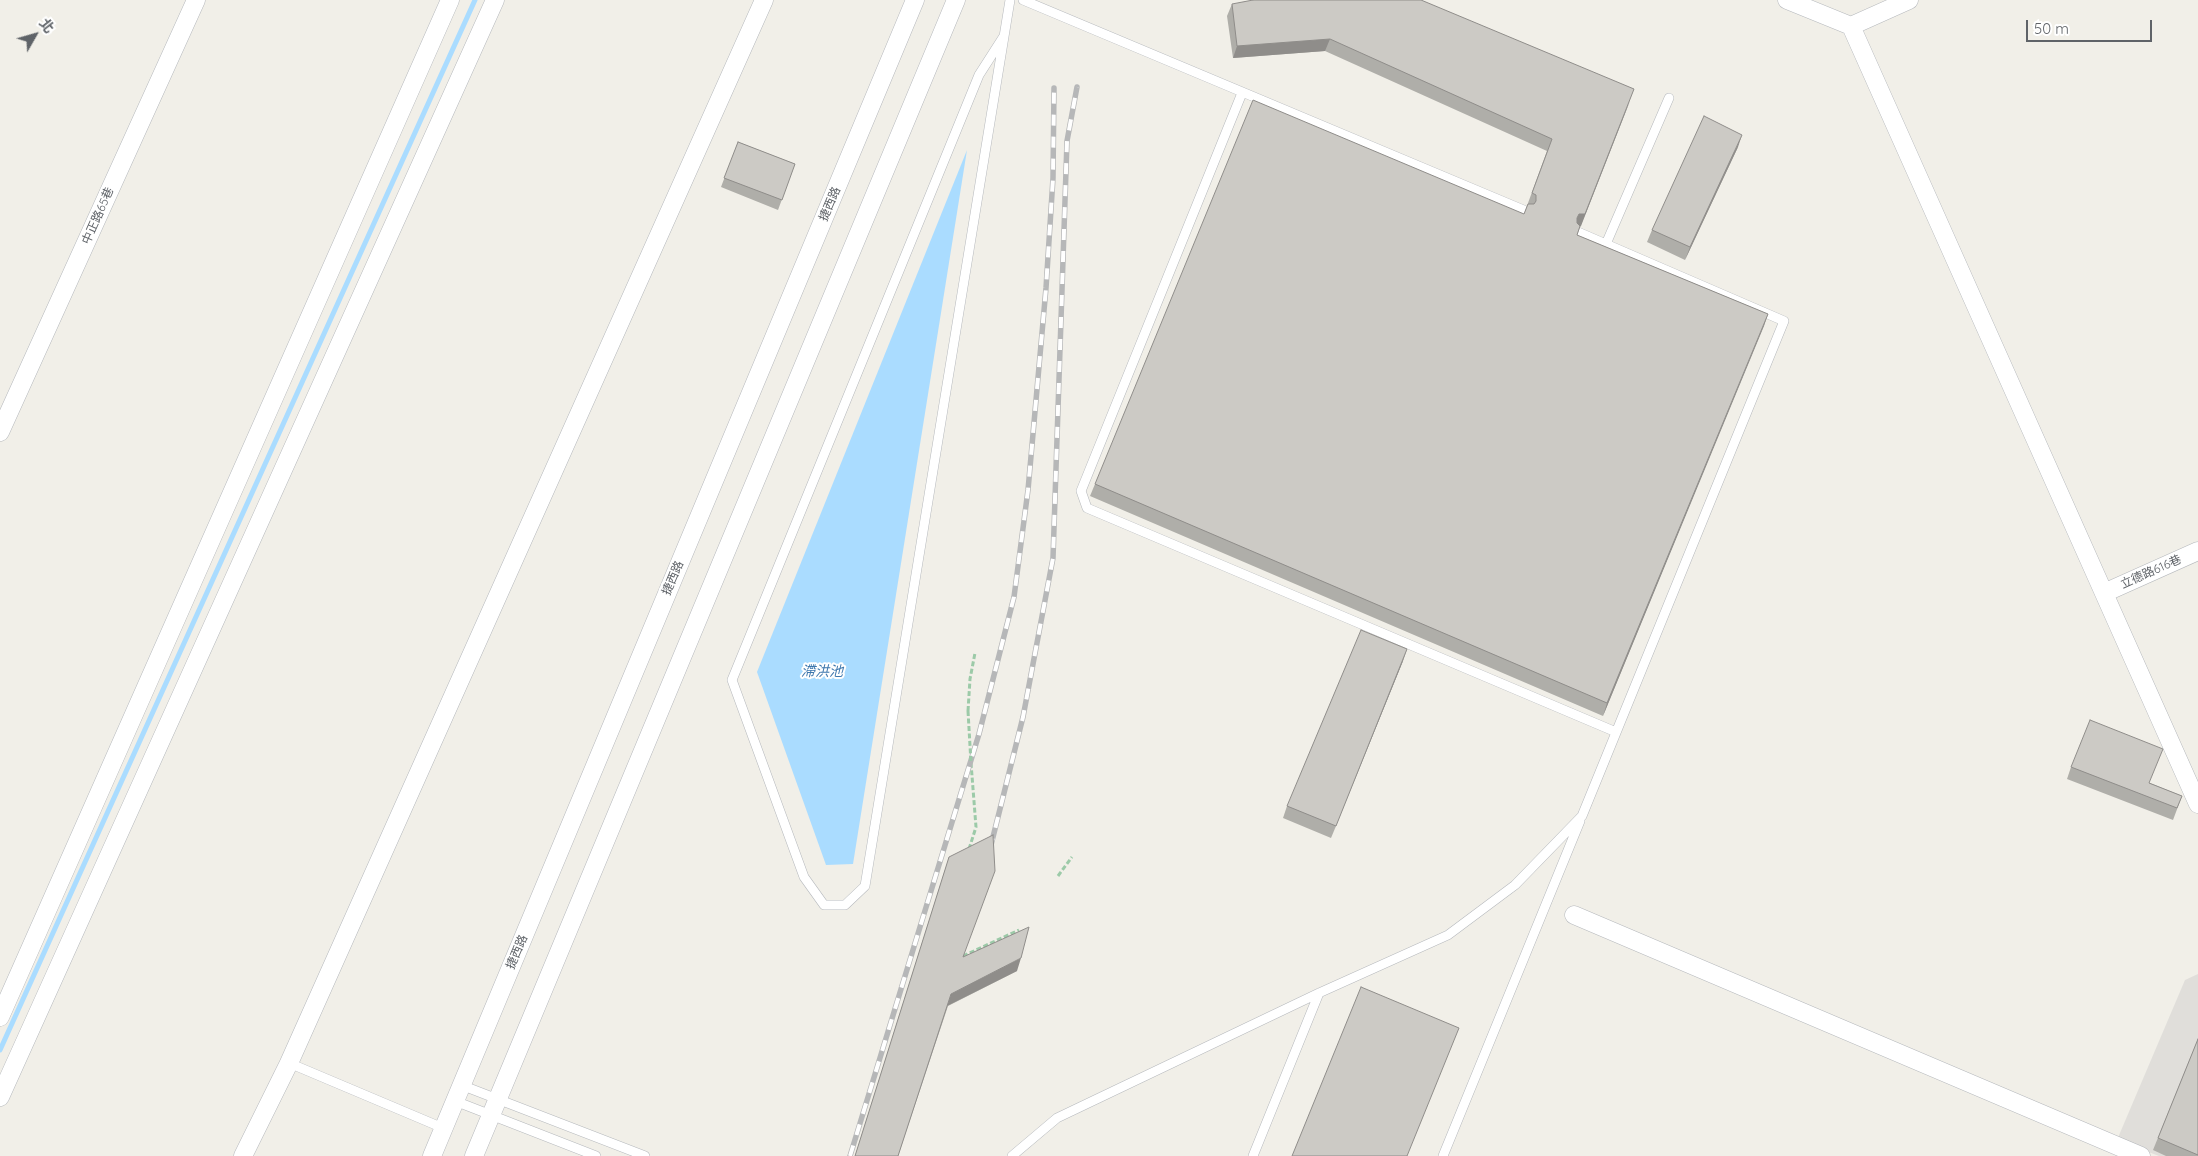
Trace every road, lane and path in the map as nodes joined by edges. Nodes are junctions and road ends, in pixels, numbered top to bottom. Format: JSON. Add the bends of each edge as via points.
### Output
{"nodes":[{"id":1,"x":196,"y":0,"type":"edge"},
{"id":2,"x":450,"y":0,"type":"edge"},
{"id":3,"x":496,"y":0,"type":"edge"},
{"id":4,"x":764,"y":0,"type":"edge"},
{"id":5,"x":915,"y":0,"type":"edge"},
{"id":6,"x":956,"y":0,"type":"edge"},
{"id":7,"x":1010,"y":0,"type":"edge"},
{"id":8,"x":1023,"y":0,"type":"edge"},
{"id":9,"x":1787,"y":0,"type":"edge"},
{"id":10,"x":1909,"y":0,"type":"edge"},
{"id":11,"x":1850,"y":26,"type":"junction"},
{"id":12,"x":1004,"y":36,"type":"junction"},
{"id":13,"x":1242,"y":93,"type":"junction"},
{"id":14,"x":1669,"y":98,"type":"dead end"},
{"id":15,"x":1526,"y":210,"type":"edge"},
{"id":16,"x":1578,"y":232,"type":"edge"},
{"id":17,"x":1606,"y":244,"type":"junction"},
{"id":18,"x":0,"y":432,"type":"edge"},
{"id":19,"x":2198,"y":551,"type":"edge"},
{"id":20,"x":2104,"y":593,"type":"junction"},
{"id":21,"x":975,"y":653,"type":"dead end"},
{"id":22,"x":1616,"y":732,"type":"junction"},
{"id":23,"x":2198,"y":804,"type":"edge"},
{"id":24,"x":1582,"y":816,"type":"junction"},
{"id":25,"x":967,"y":854,"type":"edge"},
{"id":26,"x":1072,"y":857,"type":"dead end"},
{"id":27,"x":1058,"y":876,"type":"dead end"},
{"id":28,"x":1574,"y":915,"type":"dead end"},
{"id":29,"x":1019,"y":930,"type":"edge"},
{"id":30,"x":955,"y":959,"type":"edge"},
{"id":31,"x":1320,"y":993,"type":"junction"},
{"id":32,"x":0,"y":1017,"type":"edge"},
{"id":33,"x":289,"y":1063,"type":"junction"},
{"id":34,"x":458,"y":1093,"type":"junction"},
{"id":35,"x":0,"y":1097,"type":"edge"},
{"id":36,"x":494,"y":1106,"type":"junction"},
{"id":37,"x":443,"y":1128,"type":"junction"},
{"id":38,"x":243,"y":1156,"type":"edge"},
{"id":39,"x":432,"y":1156,"type":"edge"},
{"id":40,"x":474,"y":1156,"type":"edge"},
{"id":41,"x":596,"y":1156,"type":"edge"},
{"id":42,"x":645,"y":1156,"type":"edge"},
{"id":43,"x":1012,"y":1156,"type":"edge"},
{"id":44,"x":1253,"y":1156,"type":"edge"},
{"id":45,"x":1442,"y":1156,"type":"edge"},
{"id":46,"x":2141,"y":1156,"type":"edge"}],
"edges":[{"from":1,"to":18,"type":"street","name":"中正路65巷"},
{"from":2,"to":32,"type":"street"},
{"from":3,"to":35,"type":"street"},
{"from":4,"to":33,"type":"street"},
{"from":5,"to":34,"type":"street","name":"捷西路"},
{"from":6,"to":36,"type":"street"},
{"from":7,"to":12,"type":"lane"},
{"from":8,"to":13,"type":"lane"},
{"from":9,"to":11,"type":"street"},
{"from":10,"to":11,"type":"street"},
{"from":11,"to":20,"type":"street"},
{"from":12,"to":12,"type":"lane","via":[[979,75],[732,680],[804,877],[824,905],[845,905],[864,886]]},
{"from":13,"to":15,"type":"lane"},
{"from":13,"to":22,"type":"lane","via":[[1080,492],[1087,508]]},
{"from":14,"to":17,"type":"lane"},
{"from":16,"to":17,"type":"lane"},
{"from":17,"to":22,"type":"lane","via":[[1784,321]]},
{"from":19,"to":20,"type":"street","name":"立德路616巷"},
{"from":20,"to":23,"type":"street"},
{"from":21,"to":25,"type":"path","bridge":true,"via":[[968,711],[976,828]]},
{"from":22,"to":24,"type":"lane"},
{"from":24,"to":31,"type":"lane","via":[[1515,885],[1448,935]]},
{"from":24,"to":45,"type":"lane"},
{"from":26,"to":27,"type":"path"},
{"from":28,"to":46,"type":"street"},
{"from":29,"to":30,"type":"path","bridge":true},
{"from":31,"to":43,"type":"lane","via":[[1056,1118]]},
{"from":31,"to":44,"type":"lane"},
{"from":33,"to":37,"type":"lane"},
{"from":33,"to":38,"type":"street"},
{"from":34,"to":36,"type":"lane"},
{"from":34,"to":36,"type":"lane"},
{"from":34,"to":37,"type":"street","name":"捷西路"},
{"from":36,"to":40,"type":"street"},
{"from":36,"to":41,"type":"lane"},
{"from":36,"to":42,"type":"lane"},
{"from":37,"to":39,"type":"street","name":"捷西路"}]}
